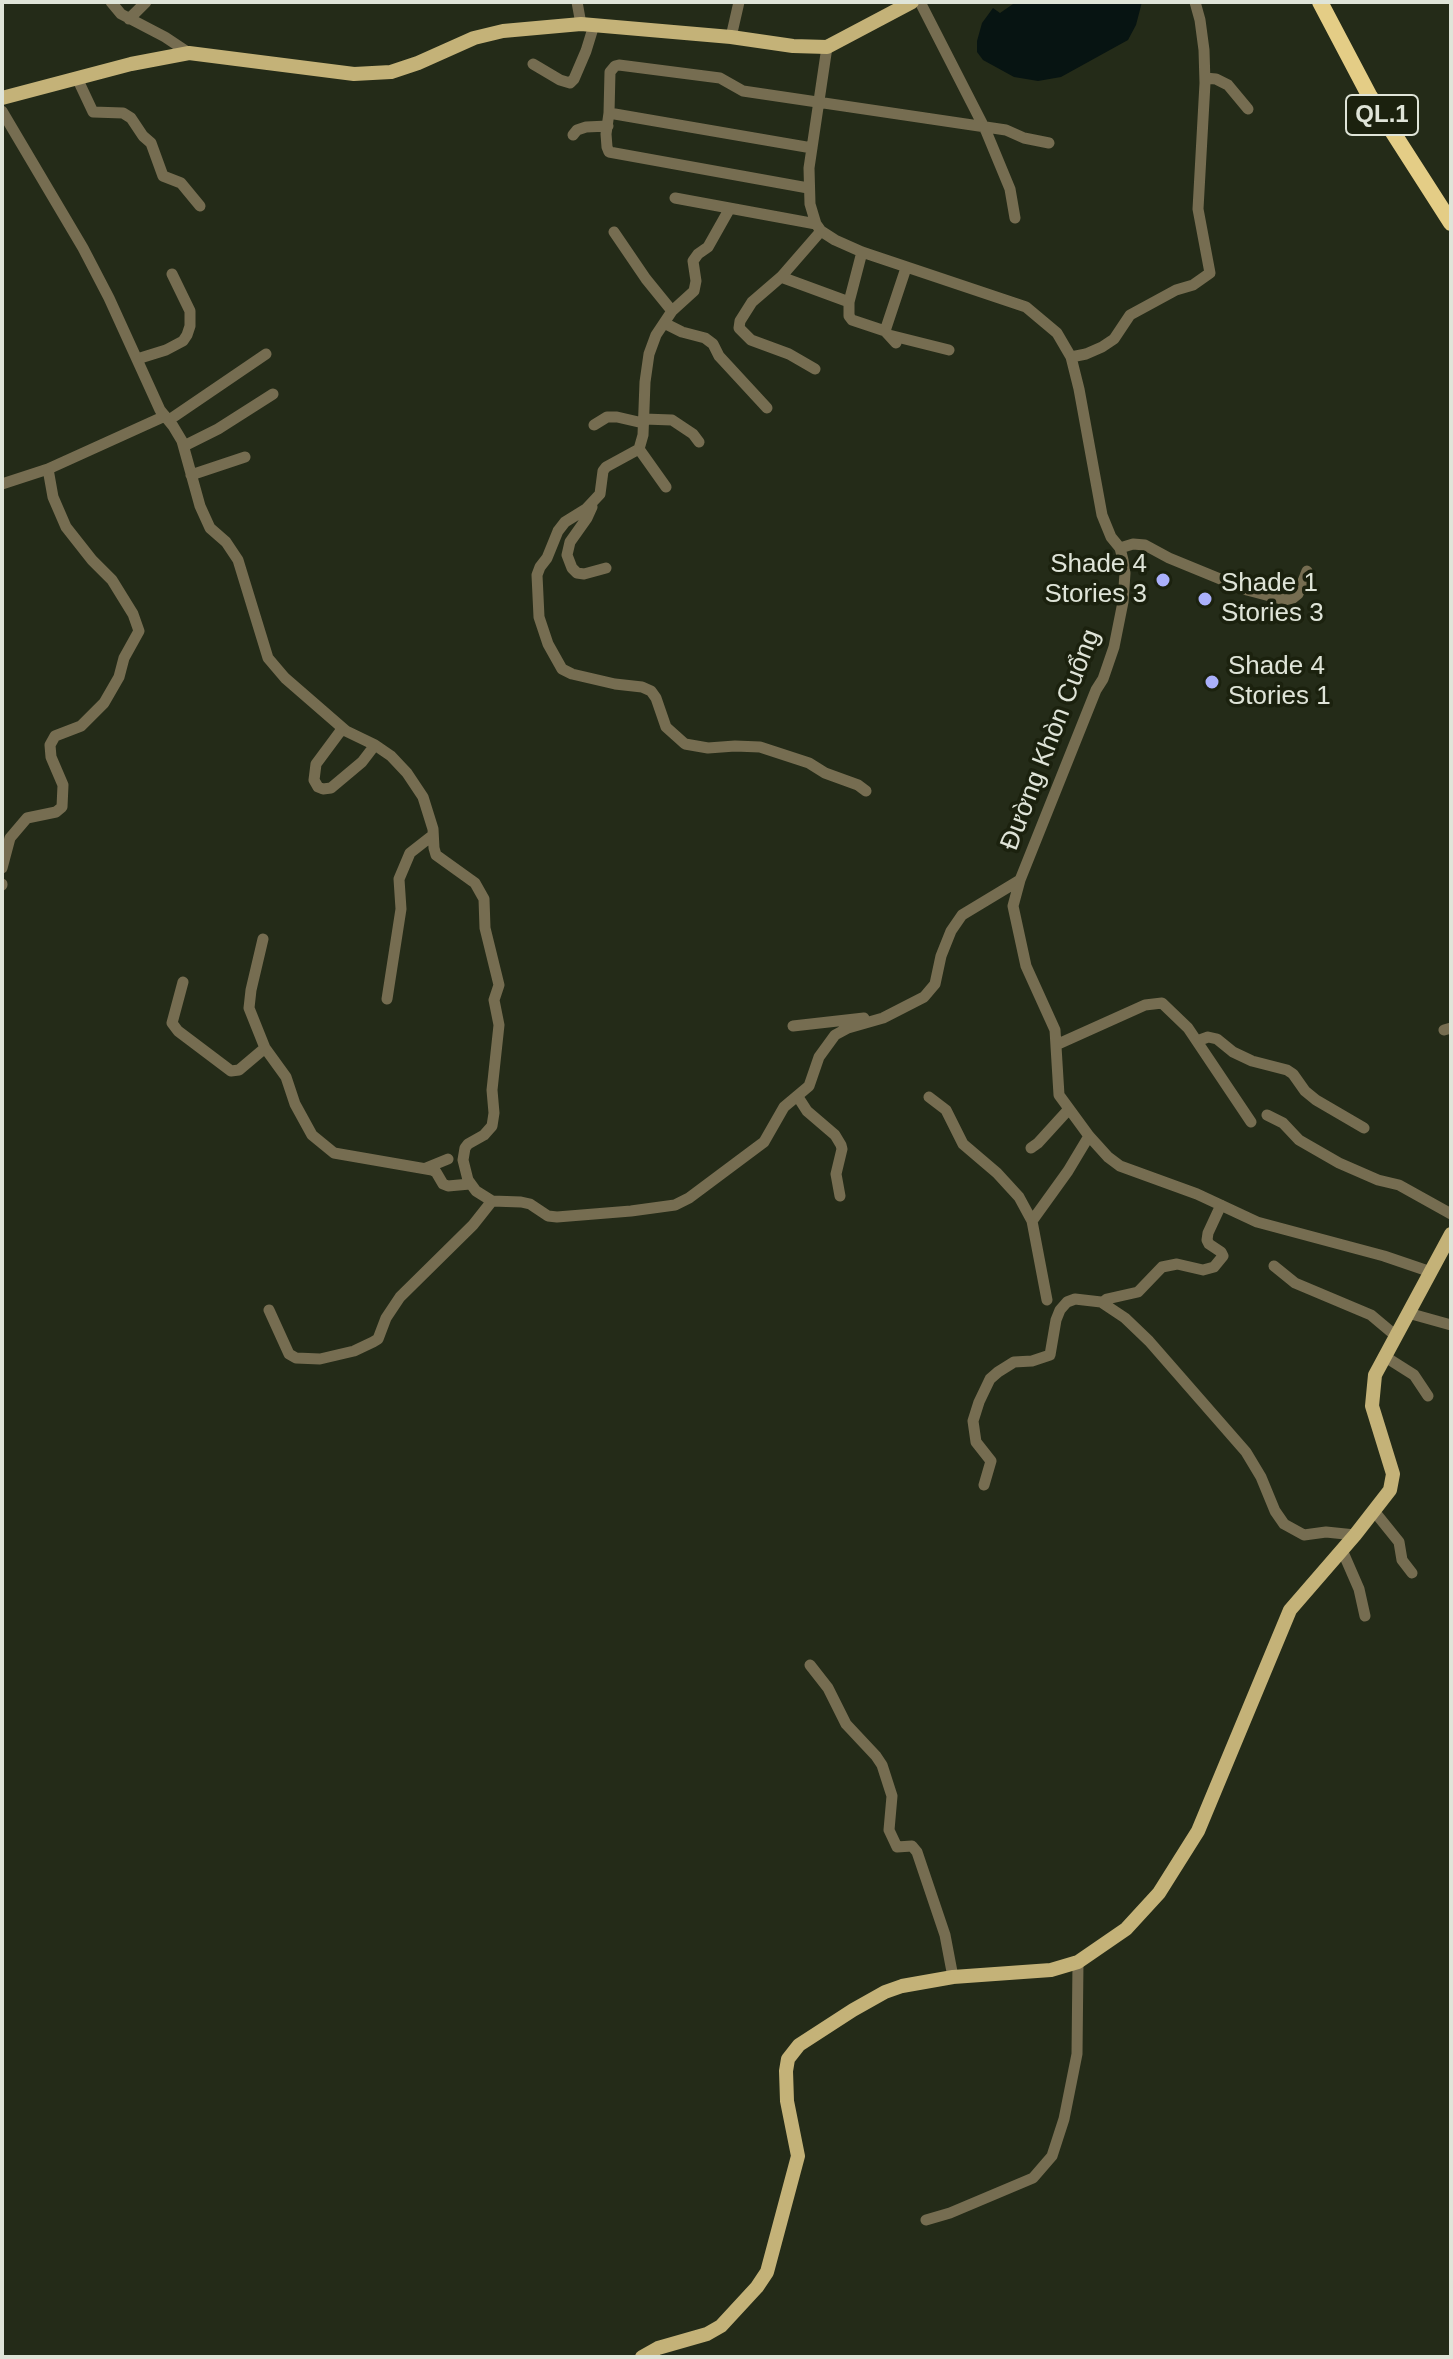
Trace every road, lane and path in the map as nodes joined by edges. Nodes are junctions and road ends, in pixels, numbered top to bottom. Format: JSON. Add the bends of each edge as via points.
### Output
{"nodes":[{"id":1,"x":111,"y":2,"type":"edge"},
{"id":2,"x":146,"y":2,"type":"edge"},
{"id":3,"x":577,"y":2,"type":"edge"},
{"id":4,"x":739,"y":2,"type":"edge"},
{"id":5,"x":912,"y":2,"type":"edge"},
{"id":6,"x":920,"y":2,"type":"edge"},
{"id":7,"x":1195,"y":2,"type":"edge"},
{"id":8,"x":1320,"y":2,"type":"edge"},
{"id":9,"x":129,"y":19,"type":"junction"},
{"id":10,"x":588,"y":25,"type":"junction"},
{"id":11,"x":731,"y":37,"type":"junction"},
{"id":12,"x":827,"y":47,"type":"junction"},
{"id":13,"x":189,"y":53,"type":"junction"},
{"id":14,"x":533,"y":64,"type":"dead end"},
{"id":15,"x":77,"y":78,"type":"junction"},
{"id":16,"x":1205,"y":78,"type":"junction"},
{"id":17,"x":7,"y":97,"type":"edge"},
{"id":18,"x":819,"y":101,"type":"junction"},
{"id":19,"x":1248,"y":109,"type":"dead end"},
{"id":20,"x":2,"y":111,"type":"edge"},
{"id":21,"x":608,"y":120,"type":"junction"},
{"id":22,"x":984,"y":127,"type":"junction"},
{"id":23,"x":573,"y":135,"type":"dead end"},
{"id":24,"x":1049,"y":143,"type":"dead end"},
{"id":25,"x":812,"y":148,"type":"junction"},
{"id":26,"x":808,"y":188,"type":"junction"},
{"id":27,"x":675,"y":198,"type":"dead end"},
{"id":28,"x":200,"y":206,"type":"dead end"},
{"id":29,"x":730,"y":208,"type":"junction"},
{"id":30,"x":1015,"y":218,"type":"dead end"},
{"id":31,"x":1451,"y":223,"type":"edge"},
{"id":32,"x":818,"y":227,"type":"junction"},
{"id":33,"x":614,"y":232,"type":"dead end"},
{"id":34,"x":862,"y":252,"type":"junction"},
{"id":35,"x":906,"y":268,"type":"junction"},
{"id":36,"x":172,"y":274,"type":"dead end"},
{"id":37,"x":781,"y":277,"type":"junction"},
{"id":38,"x":849,"y":302,"type":"junction"},
{"id":39,"x":672,"y":311,"type":"junction"},
{"id":40,"x":664,"y":323,"type":"junction"},
{"id":41,"x":890,"y":336,"type":"junction"},
{"id":42,"x":949,"y":350,"type":"dead end"},
{"id":43,"x":266,"y":354,"type":"dead end"},
{"id":44,"x":1071,"y":357,"type":"junction"},
{"id":45,"x":137,"y":359,"type":"junction"},
{"id":46,"x":815,"y":369,"type":"dead end"},
{"id":47,"x":273,"y":394,"type":"dead end"},
{"id":48,"x":767,"y":408,"type":"dead end"},
{"id":49,"x":167,"y":418,"type":"junction"},
{"id":50,"x":644,"y":421,"type":"junction"},
{"id":51,"x":594,"y":425,"type":"dead end"},
{"id":52,"x":699,"y":442,"type":"dead end"},
{"id":53,"x":184,"y":446,"type":"junction"},
{"id":54,"x":639,"y":449,"type":"junction"},
{"id":55,"x":245,"y":457,"type":"dead end"},
{"id":56,"x":48,"y":469,"type":"junction"},
{"id":57,"x":191,"y":475,"type":"junction"},
{"id":58,"x":2,"y":484,"type":"edge"},
{"id":59,"x":666,"y":487,"type":"dead end"},
{"id":60,"x":593,"y":503,"type":"junction"},
{"id":61,"x":1120,"y":548,"type":"junction"},
{"id":62,"x":606,"y":568,"type":"dead end"},
{"id":63,"x":1307,"y":571,"type":"dead end"},
{"id":64,"x":342,"y":729,"type":"junction"},
{"id":65,"x":375,"y":745,"type":"junction"},
{"id":66,"x":866,"y":791,"type":"dead end"},
{"id":67,"x":433,"y":835,"type":"junction"},
{"id":68,"x":2,"y":868,"type":"edge"},
{"id":69,"x":1020,"y":880,"type":"junction"},
{"id":70,"x":263,"y":939,"type":"dead end"},
{"id":71,"x":183,"y":982,"type":"dead end"},
{"id":72,"x":387,"y":999,"type":"dead end"},
{"id":73,"x":876,"y":1021,"type":"junction"},
{"id":74,"x":793,"y":1026,"type":"dead end"},
{"id":75,"x":1197,"y":1041,"type":"junction"},
{"id":76,"x":1056,"y":1045,"type":"junction"},
{"id":77,"x":265,"y":1048,"type":"junction"},
{"id":78,"x":798,"y":1097,"type":"junction"},
{"id":79,"x":929,"y":1097,"type":"dead end"},
{"id":80,"x":1069,"y":1109,"type":"junction"},
{"id":81,"x":1267,"y":1115,"type":"dead end"},
{"id":82,"x":1251,"y":1122,"type":"dead end"},
{"id":83,"x":1364,"y":1128,"type":"dead end"},
{"id":84,"x":1089,"y":1136,"type":"junction"},
{"id":85,"x":1031,"y":1148,"type":"dead end"},
{"id":86,"x":448,"y":1159,"type":"dead end"},
{"id":87,"x":424,"y":1168,"type":"junction"},
{"id":88,"x":470,"y":1184,"type":"junction"},
{"id":89,"x":840,"y":1196,"type":"dead end"},
{"id":90,"x":492,"y":1201,"type":"junction"},
{"id":91,"x":1221,"y":1205,"type":"junction"},
{"id":92,"x":1451,"y":1214,"type":"edge"},
{"id":93,"x":1032,"y":1221,"type":"junction"},
{"id":94,"x":1451,"y":1234,"type":"edge"},
{"id":95,"x":1274,"y":1266,"type":"dead end"},
{"id":96,"x":1431,"y":1272,"type":"junction"},
{"id":97,"x":1047,"y":1300,"type":"dead end"},
{"id":98,"x":1103,"y":1302,"type":"junction"},
{"id":99,"x":269,"y":1310,"type":"dead end"},
{"id":100,"x":1408,"y":1313,"type":"junction"},
{"id":101,"x":1451,"y":1325,"type":"edge"},
{"id":102,"x":1396,"y":1336,"type":"junction"},
{"id":103,"x":1384,"y":1356,"type":"junction"},
{"id":104,"x":1428,"y":1396,"type":"dead end"},
{"id":105,"x":984,"y":1485,"type":"dead end"},
{"id":106,"x":1374,"y":1511,"type":"junction"},
{"id":107,"x":1355,"y":1535,"type":"junction"},
{"id":108,"x":1342,"y":1550,"type":"junction"},
{"id":109,"x":1412,"y":1573,"type":"dead end"},
{"id":110,"x":1365,"y":1616,"type":"dead end"},
{"id":111,"x":810,"y":1665,"type":"dead end"},
{"id":112,"x":1078,"y":1962,"type":"junction"},
{"id":113,"x":953,"y":1977,"type":"junction"},
{"id":114,"x":926,"y":2220,"type":"dead end"},
{"id":115,"x":642,"y":2357,"type":"edge"}],
"edges":[{"from":1,"to":9,"type":"street"},
{"from":2,"to":9,"type":"street"},
{"from":3,"to":10,"type":"street"},
{"from":4,"to":11,"type":"street"},
{"from":5,"to":12,"type":"main road"},
{"from":6,"to":22,"type":"street"},
{"from":7,"to":16,"type":"street"},
{"from":8,"to":31,"type":"highway","number":"QL.1","via":[[1369,95]]},
{"from":9,"to":13,"type":"street"},
{"from":10,"to":11,"type":"main road"},
{"from":10,"to":13,"type":"main road","via":[[503,31],[391,72],[354,74]]},
{"from":10,"to":14,"type":"street","via":[[586,51],[570,83]]},
{"from":11,"to":12,"type":"main road"},
{"from":12,"to":18,"type":"street"},
{"from":13,"to":15,"type":"main road"},
{"from":15,"to":17,"type":"main road"},
{"from":15,"to":28,"type":"street","via":[[93,112],[131,118],[151,143],[163,176],[181,183]]},
{"from":16,"to":19,"type":"street","via":[[1228,85]]},
{"from":16,"to":44,"type":"street","via":[[1198,209],[1210,273],[1130,315],[1102,347]]},
{"from":18,"to":21,"type":"street","via":[[743,91],[720,78],[619,65],[610,72]]},
{"from":18,"to":22,"type":"street"},
{"from":18,"to":25,"type":"street"},
{"from":20,"to":45,"type":"street","via":[[83,248]]},
{"from":21,"to":23,"type":"street"},
{"from":21,"to":25,"type":"street"},
{"from":21,"to":26,"type":"street","via":[[607,147],[616,155]]},
{"from":22,"to":24,"type":"street"},
{"from":22,"to":30,"type":"street","via":[[1010,189]]},
{"from":25,"to":26,"type":"street"},
{"from":26,"to":32,"type":"street"},
{"from":27,"to":29,"type":"street","name":"Đường Khòn Cuổng"},
{"from":29,"to":32,"type":"street","name":"Đường Khòn Cuổng"},
{"from":29,"to":39,"type":"street","via":[[708,247],[693,261],[694,291]]},
{"from":32,"to":34,"type":"street","name":"Đường Khòn Cuổng"},
{"from":32,"to":37,"type":"street"},
{"from":33,"to":39,"type":"street"},
{"from":34,"to":35,"type":"street","name":"Đường Khòn Cuổng"},
{"from":34,"to":38,"type":"street"},
{"from":35,"to":41,"type":"street"},
{"from":35,"to":44,"type":"street","name":"Đường Khòn Cuổng","via":[[1026,307],[1057,333]]},
{"from":36,"to":45,"type":"street","via":[[190,311],[187,335],[166,350]]},
{"from":37,"to":38,"type":"street"},
{"from":37,"to":46,"type":"street","via":[[752,302],[739,328],[751,340]]},
{"from":38,"to":41,"type":"street","via":[[852,320]]},
{"from":39,"to":40,"type":"street"},
{"from":40,"to":48,"type":"street","via":[[713,344]]},
{"from":40,"to":50,"type":"street","via":[[649,354]]},
{"from":41,"to":42,"type":"street"},
{"from":43,"to":49,"type":"street"},
{"from":44,"to":61,"type":"street","name":"Đường Khòn Cuổng","via":[[1102,515]]},
{"from":45,"to":49,"type":"street"},
{"from":47,"to":53,"type":"street"},
{"from":49,"to":53,"type":"street"},
{"from":49,"to":56,"type":"street"},
{"from":50,"to":51,"type":"street","via":[[607,417]]},
{"from":50,"to":52,"type":"street","via":[[672,420]]},
{"from":50,"to":54,"type":"street"},
{"from":53,"to":57,"type":"street"},
{"from":54,"to":59,"type":"street"},
{"from":54,"to":60,"type":"street","via":[[606,467]]},
{"from":55,"to":57,"type":"street"},
{"from":56,"to":58,"type":"street"},
{"from":56,"to":68,"type":"street","via":[[66,527],[112,580],[139,631],[104,703],[81,726],[55,736],[50,745],[63,785],[62,807],[27,818],[10,838]]},
{"from":57,"to":64,"type":"street","via":[[210,528],[238,560],[268,658]]},
{"from":60,"to":62,"type":"street","via":[[567,555],[577,573]]},
{"from":60,"to":66,"type":"street","via":[[565,522],[537,575],[539,617],[562,669],[651,691],[666,727],[685,744],[760,747],[809,763]]},
{"from":61,"to":63,"type":"street","via":[[1145,545],[1247,590],[1285,600],[1298,594]]},
{"from":61,"to":69,"type":"street","name":"Đường Khòn Cuổng","via":[[1125,573],[1114,647]]},
{"from":64,"to":65,"type":"street"},
{"from":64,"to":65,"type":"street","via":[[316,764],[318,787],[331,788]]},
{"from":65,"to":67,"type":"street","via":[[407,773],[423,797]]},
{"from":67,"to":72,"type":"street","via":[[410,853],[399,879],[401,909]]},
{"from":67,"to":88,"type":"street","via":[[436,855],[475,883],[484,899],[499,985],[494,1000],[499,1025],[494,1113],[492,1126],[465,1148]]},
{"from":69,"to":73,"type":"street","via":[[962,915],[941,956],[935,984],[924,997]]},
{"from":69,"to":76,"type":"street","name":"Đường Khòn Cuổng","via":[[1013,906],[1018,933]]},
{"from":70,"to":77,"type":"street","via":[[249,1008]]},
{"from":71,"to":77,"type":"street","via":[[172,1023],[178,1031],[231,1071]]},
{"from":73,"to":74,"type":"street"},
{"from":73,"to":78,"type":"street","via":[[835,1035]]},
{"from":75,"to":76,"type":"street","via":[[1162,1003],[1154,1002]]},
{"from":75,"to":82,"type":"street"},
{"from":75,"to":83,"type":"street","via":[[1215,1038],[1252,1061],[1287,1070],[1316,1100]]},
{"from":76,"to":80,"type":"street","name":"Đường Khòn Cuổng","via":[[1059,1095]]},
{"from":77,"to":87,"type":"street","via":[[286,1077],[312,1135],[325,1147],[344,1156]]},
{"from":78,"to":89,"type":"street","via":[[841,1145],[836,1174]]},
{"from":78,"to":90,"type":"street","via":[[784,1107],[757,1147],[675,1205],[557,1217],[530,1204]]},
{"from":79,"to":93,"type":"street","via":[[946,1110],[963,1144],[1019,1197]]},
{"from":80,"to":84,"type":"street","name":"Đường Khòn Cuổng"},
{"from":80,"to":85,"type":"street"},
{"from":81,"to":92,"type":"street","via":[[1339,1163],[1399,1185]]},
{"from":84,"to":91,"type":"street","name":"Đường Khòn Cuổng","via":[[1120,1166]]},
{"from":84,"to":93,"type":"street"},
{"from":86,"to":87,"type":"street"},
{"from":87,"to":88,"type":"street","via":[[448,1186]]},
{"from":88,"to":90,"type":"street"},
{"from":90,"to":99,"type":"street","via":[[400,1297],[373,1342],[320,1359],[296,1358],[289,1354]]},
{"from":91,"to":96,"type":"street","name":"Đường Khòn Cuổng","via":[[1257,1222]]},
{"from":91,"to":98,"type":"street","via":[[1207,1240],[1223,1256],[1214,1267],[1162,1267],[1138,1292]]},
{"from":93,"to":97,"type":"street"},
{"from":94,"to":96,"type":"main road"},
{"from":95,"to":102,"type":"street","via":[[1295,1283],[1371,1315]]},
{"from":96,"to":100,"type":"main road"},
{"from":98,"to":105,"type":"street","via":[[1067,1302],[1056,1320],[1050,1355],[1014,1362],[990,1379],[973,1421],[976,1442],[991,1461]]},
{"from":98,"to":107,"type":"street","via":[[1149,1341],[1246,1452],[1284,1524],[1304,1535]]},
{"from":100,"to":101,"type":"street"},
{"from":100,"to":102,"type":"main road"},
{"from":102,"to":103,"type":"main road"},
{"from":103,"to":104,"type":"street","via":[[1414,1375]]},
{"from":103,"to":106,"type":"main road","via":[[1373,1382],[1372,1406],[1393,1479]]},
{"from":106,"to":107,"type":"main road"},
{"from":106,"to":109,"type":"street","via":[[1399,1542],[1402,1560]]},
{"from":107,"to":108,"type":"main road"},
{"from":108,"to":110,"type":"street"},
{"from":108,"to":112,"type":"main road","via":[[1290,1610],[1198,1831],[1176,1867],[1126,1929]]},
{"from":111,"to":113,"type":"street","via":[[846,1724],[882,1765],[892,1796],[889,1830],[897,1847],[912,1846],[917,1852]]},
{"from":112,"to":113,"type":"main road","via":[[1051,1970]]},
{"from":112,"to":114,"type":"street","via":[[1075,2072],[1052,2156],[1033,2178]]},
{"from":113,"to":115,"type":"main road","via":[[885,1992],[795,2050],[787,2064],[787,2092],[798,2156],[767,2272],[721,2326]]}]}
